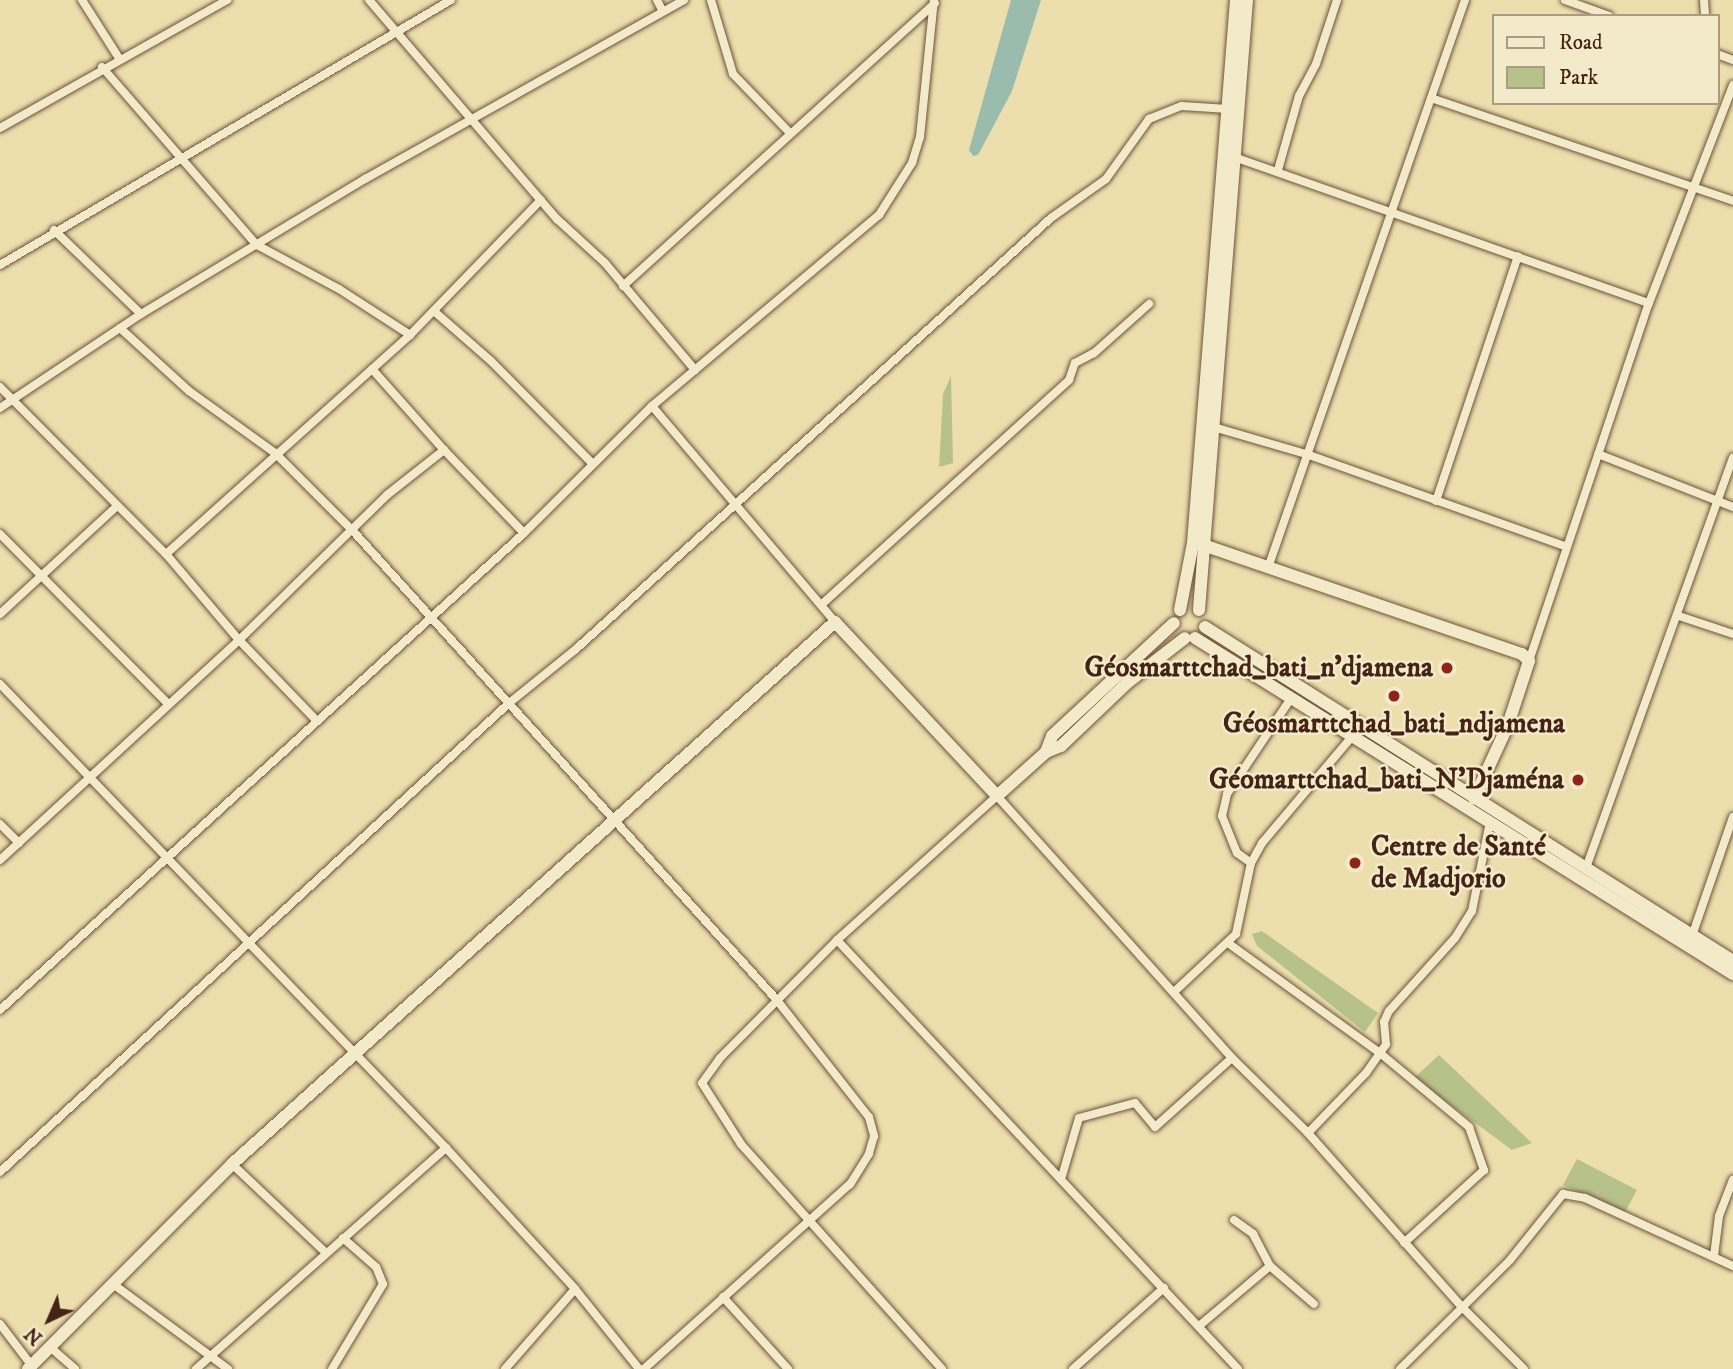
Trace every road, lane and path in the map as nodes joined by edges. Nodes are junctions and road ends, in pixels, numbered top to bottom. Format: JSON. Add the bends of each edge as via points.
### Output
{"nodes":[{"id":1,"x":82,"y":0,"type":"edge"},
{"id":2,"x":227,"y":0,"type":"edge"},
{"id":3,"x":369,"y":0,"type":"edge"},
{"id":4,"x":450,"y":0,"type":"edge"},
{"id":5,"x":657,"y":0,"type":"edge"},
{"id":6,"x":684,"y":0,"type":"edge"},
{"id":7,"x":711,"y":0,"type":"edge"},
{"id":8,"x":1236,"y":0,"type":"edge"},
{"id":9,"x":1247,"y":0,"type":"edge"},
{"id":10,"x":1337,"y":0,"type":"edge"},
{"id":11,"x":1465,"y":0,"type":"edge"},
{"id":12,"x":1565,"y":0,"type":"edge"},
{"id":13,"x":936,"y":1,"type":"edge"},
{"id":14,"x":662,"y":10,"type":"junction"},
{"id":15,"x":1604,"y":14,"type":"edge"},
{"id":16,"x":397,"y":34,"type":"junction"},
{"id":17,"x":119,"y":58,"type":"junction"},
{"id":18,"x":102,"y":67,"type":"junction"},
{"id":19,"x":1733,"y":85,"type":"edge"},
{"id":20,"x":1431,"y":98,"type":"junction"},
{"id":21,"x":1228,"y":109,"type":"junction"},
{"id":22,"x":473,"y":120,"type":"junction"},
{"id":23,"x":0,"y":128,"type":"edge"},
{"id":24,"x":789,"y":132,"type":"junction"},
{"id":25,"x":1234,"y":157,"type":"junction"},
{"id":26,"x":180,"y":161,"type":"junction"},
{"id":27,"x":1278,"y":170,"type":"junction"},
{"id":28,"x":1690,"y":188,"type":"junction"},
{"id":29,"x":541,"y":200,"type":"junction"},
{"id":30,"x":1733,"y":201,"type":"edge"},
{"id":31,"x":1391,"y":213,"type":"junction"},
{"id":32,"x":54,"y":230,"type":"junction"},
{"id":33,"x":257,"y":245,"type":"junction"},
{"id":34,"x":1518,"y":256,"type":"junction"},
{"id":35,"x":0,"y":265,"type":"edge"},
{"id":36,"x":623,"y":286,"type":"junction"},
{"id":37,"x":1649,"y":303,"type":"junction"},
{"id":38,"x":1149,"y":304,"type":"dead end"},
{"id":39,"x":435,"y":312,"type":"junction"},
{"id":40,"x":141,"y":314,"type":"junction"},
{"id":41,"x":120,"y":328,"type":"junction"},
{"id":42,"x":410,"y":335,"type":"junction"},
{"id":43,"x":373,"y":369,"type":"junction"},
{"id":44,"x":695,"y":370,"type":"junction"},
{"id":45,"x":0,"y":387,"type":"edge"},
{"id":46,"x":10,"y":399,"type":"junction"},
{"id":47,"x":652,"y":407,"type":"junction"},
{"id":48,"x":0,"y":408,"type":"edge"},
{"id":49,"x":1207,"y":426,"type":"junction"},
{"id":50,"x":444,"y":450,"type":"junction"},
{"id":51,"x":275,"y":453,"type":"junction"},
{"id":52,"x":1598,"y":454,"type":"junction"},
{"id":53,"x":1309,"y":455,"type":"junction"},
{"id":54,"x":1733,"y":458,"type":"edge"},
{"id":55,"x":592,"y":463,"type":"junction"},
{"id":56,"x":1436,"y":501,"type":"junction"},
{"id":57,"x":1718,"y":501,"type":"junction"},
{"id":58,"x":735,"y":504,"type":"junction"},
{"id":59,"x":116,"y":507,"type":"junction"},
{"id":60,"x":1733,"y":507,"type":"edge"},
{"id":61,"x":353,"y":531,"type":"junction"},
{"id":62,"x":524,"y":533,"type":"junction"},
{"id":63,"x":0,"y":534,"type":"edge"},
{"id":64,"x":1206,"y":546,"type":"junction"},
{"id":65,"x":1565,"y":546,"type":"junction"},
{"id":66,"x":166,"y":554,"type":"junction"},
{"id":67,"x":1269,"y":565,"type":"junction"},
{"id":68,"x":39,"y":576,"type":"junction"},
{"id":69,"x":821,"y":605,"type":"junction"},
{"id":70,"x":1180,"y":610,"type":"junction"},
{"id":71,"x":1199,"y":610,"type":"junction"},
{"id":72,"x":0,"y":614,"type":"edge"},
{"id":73,"x":1679,"y":615,"type":"junction"},
{"id":74,"x":430,"y":617,"type":"junction"},
{"id":75,"x":835,"y":622,"type":"junction"},
{"id":76,"x":1174,"y":624,"type":"junction"},
{"id":77,"x":1205,"y":627,"type":"junction"},
{"id":78,"x":1733,"y":634,"type":"edge"},
{"id":79,"x":1190,"y":638,"type":"junction"},
{"id":80,"x":239,"y":640,"type":"junction"},
{"id":81,"x":1529,"y":661,"type":"junction"},
{"id":82,"x":0,"y":684,"type":"edge"},
{"id":83,"x":1290,"y":699,"type":"junction"},
{"id":84,"x":167,"y":703,"type":"junction"},
{"id":85,"x":508,"y":704,"type":"junction"},
{"id":86,"x":316,"y":720,"type":"junction"},
{"id":87,"x":1350,"y":738,"type":"junction"},
{"id":88,"x":1046,"y":752,"type":"junction"},
{"id":89,"x":88,"y":775,"type":"junction"},
{"id":90,"x":997,"y":796,"type":"junction"},
{"id":91,"x":1474,"y":799,"type":"junction"},
{"id":92,"x":615,"y":817,"type":"junction"},
{"id":93,"x":1733,"y":817,"type":"edge"},
{"id":94,"x":1490,"y":822,"type":"junction"},
{"id":95,"x":0,"y":824,"type":"edge"},
{"id":96,"x":19,"y":843,"type":"junction"},
{"id":97,"x":165,"y":858,"type":"junction"},
{"id":98,"x":0,"y":860,"type":"edge"},
{"id":99,"x":1251,"y":863,"type":"junction"},
{"id":100,"x":1586,"y":868,"type":"junction"},
{"id":101,"x":1692,"y":936,"type":"junction"},
{"id":102,"x":837,"y":940,"type":"junction"},
{"id":103,"x":1228,"y":943,"type":"junction"},
{"id":104,"x":249,"y":944,"type":"junction"},
{"id":105,"x":1733,"y":961,"type":"edge"},
{"id":106,"x":1733,"y":974,"type":"edge"},
{"id":107,"x":1174,"y":992,"type":"junction"},
{"id":108,"x":776,"y":999,"type":"junction"},
{"id":109,"x":0,"y":1010,"type":"edge"},
{"id":110,"x":1380,"y":1053,"type":"junction"},
{"id":111,"x":353,"y":1054,"type":"junction"},
{"id":112,"x":1232,"y":1058,"type":"junction"},
{"id":113,"x":1308,"y":1133,"type":"junction"},
{"id":114,"x":446,"y":1148,"type":"junction"},
{"id":115,"x":232,"y":1164,"type":"junction"},
{"id":116,"x":0,"y":1172,"type":"edge"},
{"id":117,"x":1062,"y":1176,"type":"junction"},
{"id":118,"x":1733,"y":1180,"type":"edge"},
{"id":119,"x":1234,"y":1220,"type":"dead end"},
{"id":120,"x":809,"y":1222,"type":"junction"},
{"id":121,"x":343,"y":1238,"type":"junction"},
{"id":122,"x":1404,"y":1243,"type":"junction"},
{"id":123,"x":326,"y":1253,"type":"junction"},
{"id":124,"x":1714,"y":1256,"type":"junction"},
{"id":125,"x":1270,"y":1266,"type":"junction"},
{"id":126,"x":1733,"y":1266,"type":"edge"},
{"id":127,"x":113,"y":1284,"type":"junction"},
{"id":128,"x":1164,"y":1288,"type":"junction"},
{"id":129,"x":575,"y":1289,"type":"junction"},
{"id":130,"x":723,"y":1297,"type":"junction"},
{"id":131,"x":1314,"y":1304,"type":"dead end"},
{"id":132,"x":1463,"y":1308,"type":"junction"},
{"id":133,"x":0,"y":1324,"type":"edge"},
{"id":134,"x":1199,"y":1326,"type":"junction"},
{"id":135,"x":50,"y":1347,"type":"junction"},
{"id":136,"x":209,"y":1355,"type":"junction"},
{"id":137,"x":30,"y":1367,"type":"edge"},
{"id":138,"x":75,"y":1369,"type":"edge"},
{"id":139,"x":196,"y":1369,"type":"edge"},
{"id":140,"x":228,"y":1369,"type":"edge"},
{"id":141,"x":332,"y":1369,"type":"edge"},
{"id":142,"x":505,"y":1369,"type":"edge"},
{"id":143,"x":642,"y":1369,"type":"edge"},
{"id":144,"x":788,"y":1369,"type":"edge"},
{"id":145,"x":942,"y":1369,"type":"edge"},
{"id":146,"x":1073,"y":1369,"type":"edge"},
{"id":147,"x":1238,"y":1369,"type":"edge"},
{"id":148,"x":1400,"y":1369,"type":"edge"},
{"id":149,"x":1524,"y":1369,"type":"edge"}],
"edges":[{"from":1,"to":17,"type":"street"},
{"from":2,"to":17,"type":"street"},
{"from":3,"to":16,"type":"street"},
{"from":4,"to":16,"type":"street"},
{"from":5,"to":14,"type":"street"},
{"from":6,"to":14,"type":"street"},
{"from":7,"to":24,"type":"street","via":[[733,74]]},
{"from":8,"to":21,"type":"street"},
{"from":9,"to":25,"type":"street"},
{"from":10,"to":27,"type":"street","via":[[1295,108]]},
{"from":11,"to":20,"type":"street"},
{"from":12,"to":15,"type":"street"},
{"from":13,"to":24,"type":"street"},
{"from":13,"to":44,"type":"street","via":[[920,137],[900,186],[879,215],[847,245]]},
{"from":14,"to":22,"type":"street"},
{"from":16,"to":22,"type":"street"},
{"from":16,"to":26,"type":"street"},
{"from":17,"to":18,"type":"street"},
{"from":18,"to":23,"type":"street"},
{"from":18,"to":26,"type":"street"},
{"from":19,"to":28,"type":"street"},
{"from":20,"to":28,"type":"street"},
{"from":20,"to":31,"type":"street"},
{"from":21,"to":49,"type":"street"},
{"from":21,"to":58,"type":"street","via":[[1182,106],[1149,119],[1106,179],[1051,218]]},
{"from":22,"to":29,"type":"street"},
{"from":22,"to":33,"type":"street"},
{"from":24,"to":36,"type":"street"},
{"from":25,"to":27,"type":"street"},
{"from":25,"to":49,"type":"street"},
{"from":26,"to":32,"type":"street"},
{"from":26,"to":33,"type":"street"},
{"from":27,"to":31,"type":"street"},
{"from":28,"to":30,"type":"street"},
{"from":28,"to":37,"type":"street"},
{"from":29,"to":36,"type":"street"},
{"from":29,"to":39,"type":"street"},
{"from":31,"to":34,"type":"street"},
{"from":31,"to":53,"type":"street"},
{"from":32,"to":35,"type":"street"},
{"from":32,"to":40,"type":"street"},
{"from":33,"to":40,"type":"street"},
{"from":33,"to":42,"type":"street","via":[[339,289]]},
{"from":34,"to":37,"type":"street"},
{"from":34,"to":56,"type":"street"},
{"from":36,"to":44,"type":"street"},
{"from":37,"to":52,"type":"street"},
{"from":38,"to":69,"type":"street","via":[[1094,353],[1075,363],[1069,380]]},
{"from":39,"to":42,"type":"street"},
{"from":39,"to":55,"type":"street","via":[[491,361]]},
{"from":40,"to":41,"type":"street"},
{"from":41,"to":46,"type":"street"},
{"from":41,"to":51,"type":"street","via":[[188,391]]},
{"from":42,"to":43,"type":"street"},
{"from":43,"to":50,"type":"street"},
{"from":43,"to":51,"type":"street"},
{"from":44,"to":47,"type":"street"},
{"from":45,"to":46,"type":"street"},
{"from":46,"to":48,"type":"street"},
{"from":46,"to":59,"type":"street"},
{"from":47,"to":55,"type":"street"},
{"from":47,"to":58,"type":"street"},
{"from":49,"to":53,"type":"street"},
{"from":49,"to":64,"type":"street"},
{"from":49,"to":70,"type":"street","via":[[1191,562]]},
{"from":50,"to":61,"type":"street","via":[[387,495]]},
{"from":50,"to":62,"type":"street"},
{"from":51,"to":61,"type":"street"},
{"from":51,"to":66,"type":"street"},
{"from":52,"to":57,"type":"street"},
{"from":52,"to":65,"type":"street"},
{"from":53,"to":56,"type":"street"},
{"from":53,"to":67,"type":"street"},
{"from":54,"to":57,"type":"street"},
{"from":55,"to":62,"type":"street"},
{"from":56,"to":65,"type":"street"},
{"from":57,"to":60,"type":"street"},
{"from":57,"to":73,"type":"street"},
{"from":58,"to":69,"type":"street"},
{"from":58,"to":85,"type":"street","via":[[575,650]]},
{"from":59,"to":66,"type":"street"},
{"from":59,"to":68,"type":"street"},
{"from":61,"to":74,"type":"street"},
{"from":61,"to":80,"type":"street"},
{"from":62,"to":74,"type":"street"},
{"from":63,"to":68,"type":"street"},
{"from":64,"to":67,"type":"street"},
{"from":64,"to":71,"type":"street"},
{"from":65,"to":81,"type":"street"},
{"from":66,"to":80,"type":"street"},
{"from":67,"to":81,"type":"street","via":[[1516,651]]},
{"from":68,"to":72,"type":"street"},
{"from":68,"to":84,"type":"street"},
{"from":69,"to":75,"type":"street"},
{"from":70,"to":71,"type":"street"},
{"from":70,"to":76,"type":"street"},
{"from":71,"to":77,"type":"street"},
{"from":73,"to":78,"type":"street"},
{"from":73,"to":100,"type":"street"},
{"from":74,"to":85,"type":"street"},
{"from":74,"to":86,"type":"street"},
{"from":75,"to":90,"type":"street"},
{"from":75,"to":92,"type":"street"},
{"from":76,"to":79,"type":"street"},
{"from":76,"to":88,"type":"street","via":[[1052,736]]},
{"from":77,"to":79,"type":"street"},
{"from":77,"to":91,"type":"street"},
{"from":79,"to":83,"type":"street"},
{"from":79,"to":88,"type":"street","via":[[1127,683],[1061,746]]},
{"from":80,"to":84,"type":"street"},
{"from":80,"to":86,"type":"street"},
{"from":81,"to":91,"type":"street","via":[[1508,725]]},
{"from":82,"to":89,"type":"street"},
{"from":83,"to":87,"type":"street"},
{"from":83,"to":99,"type":"street","via":[[1227,794],[1222,816],[1237,853]]},
{"from":84,"to":89,"type":"street"},
{"from":85,"to":92,"type":"street"},
{"from":85,"to":104,"type":"street"},
{"from":86,"to":97,"type":"street"},
{"from":87,"to":94,"type":"street"},
{"from":87,"to":99,"type":"street","via":[[1262,843]]},
{"from":88,"to":90,"type":"street"},
{"from":89,"to":96,"type":"street"},
{"from":89,"to":97,"type":"street"},
{"from":90,"to":102,"type":"street"},
{"from":90,"to":107,"type":"street"},
{"from":91,"to":100,"type":"street"},
{"from":92,"to":108,"type":"street"},
{"from":92,"to":111,"type":"street"},
{"from":93,"to":101,"type":"street"},
{"from":94,"to":106,"type":"street"},
{"from":94,"to":110,"type":"street","via":[[1472,911],[1455,939],[1389,1011],[1384,1022],[1387,1044]]},
{"from":95,"to":96,"type":"street"},
{"from":96,"to":98,"type":"street"},
{"from":97,"to":104,"type":"street"},
{"from":97,"to":109,"type":"street"},
{"from":99,"to":103,"type":"street","via":[[1241,920]]},
{"from":100,"to":101,"type":"street"},
{"from":101,"to":105,"type":"street"},
{"from":102,"to":108,"type":"street"},
{"from":102,"to":117,"type":"street"},
{"from":103,"to":107,"type":"street"},
{"from":103,"to":110,"type":"street"},
{"from":104,"to":111,"type":"street"},
{"from":104,"to":116,"type":"street"},
{"from":107,"to":112,"type":"street"},
{"from":108,"to":120,"type":"street","via":[[869,1117],[874,1136],[869,1154],[850,1184]]},
{"from":108,"to":120,"type":"street","via":[[702,1083],[741,1144]]},
{"from":110,"to":113,"type":"street"},
{"from":110,"to":122,"type":"street","via":[[1469,1127],[1484,1170]]},
{"from":111,"to":114,"type":"street"},
{"from":111,"to":115,"type":"street"},
{"from":112,"to":113,"type":"street"},
{"from":112,"to":117,"type":"street","via":[[1155,1127],[1135,1103],[1079,1118]]},
{"from":113,"to":122,"type":"street"},
{"from":114,"to":121,"type":"street"},
{"from":114,"to":129,"type":"street"},
{"from":115,"to":123,"type":"street"},
{"from":115,"to":127,"type":"street"},
{"from":117,"to":128,"type":"street"},
{"from":118,"to":124,"type":"street","via":[[1719,1216]]},
{"from":119,"to":125,"type":"street","via":[[1253,1234]]},
{"from":120,"to":130,"type":"street"},
{"from":120,"to":145,"type":"street"},
{"from":121,"to":123,"type":"street"},
{"from":121,"to":141,"type":"street","via":[[376,1267],[383,1284]]},
{"from":122,"to":132,"type":"street"},
{"from":123,"to":136,"type":"street"},
{"from":124,"to":126,"type":"street"},
{"from":124,"to":132,"type":"street","via":[[1584,1198],[1563,1194]]},
{"from":125,"to":131,"type":"street"},
{"from":125,"to":134,"type":"street"},
{"from":127,"to":135,"type":"street"},
{"from":127,"to":136,"type":"street"},
{"from":128,"to":134,"type":"street"},
{"from":128,"to":146,"type":"street"},
{"from":129,"to":142,"type":"street"},
{"from":129,"to":143,"type":"street"},
{"from":130,"to":143,"type":"street"},
{"from":130,"to":144,"type":"street"},
{"from":132,"to":148,"type":"street"},
{"from":132,"to":149,"type":"street"},
{"from":133,"to":137,"type":"street"},
{"from":134,"to":147,"type":"street"},
{"from":135,"to":137,"type":"street"},
{"from":135,"to":138,"type":"street"},
{"from":136,"to":139,"type":"street"},
{"from":136,"to":140,"type":"street"}]}
